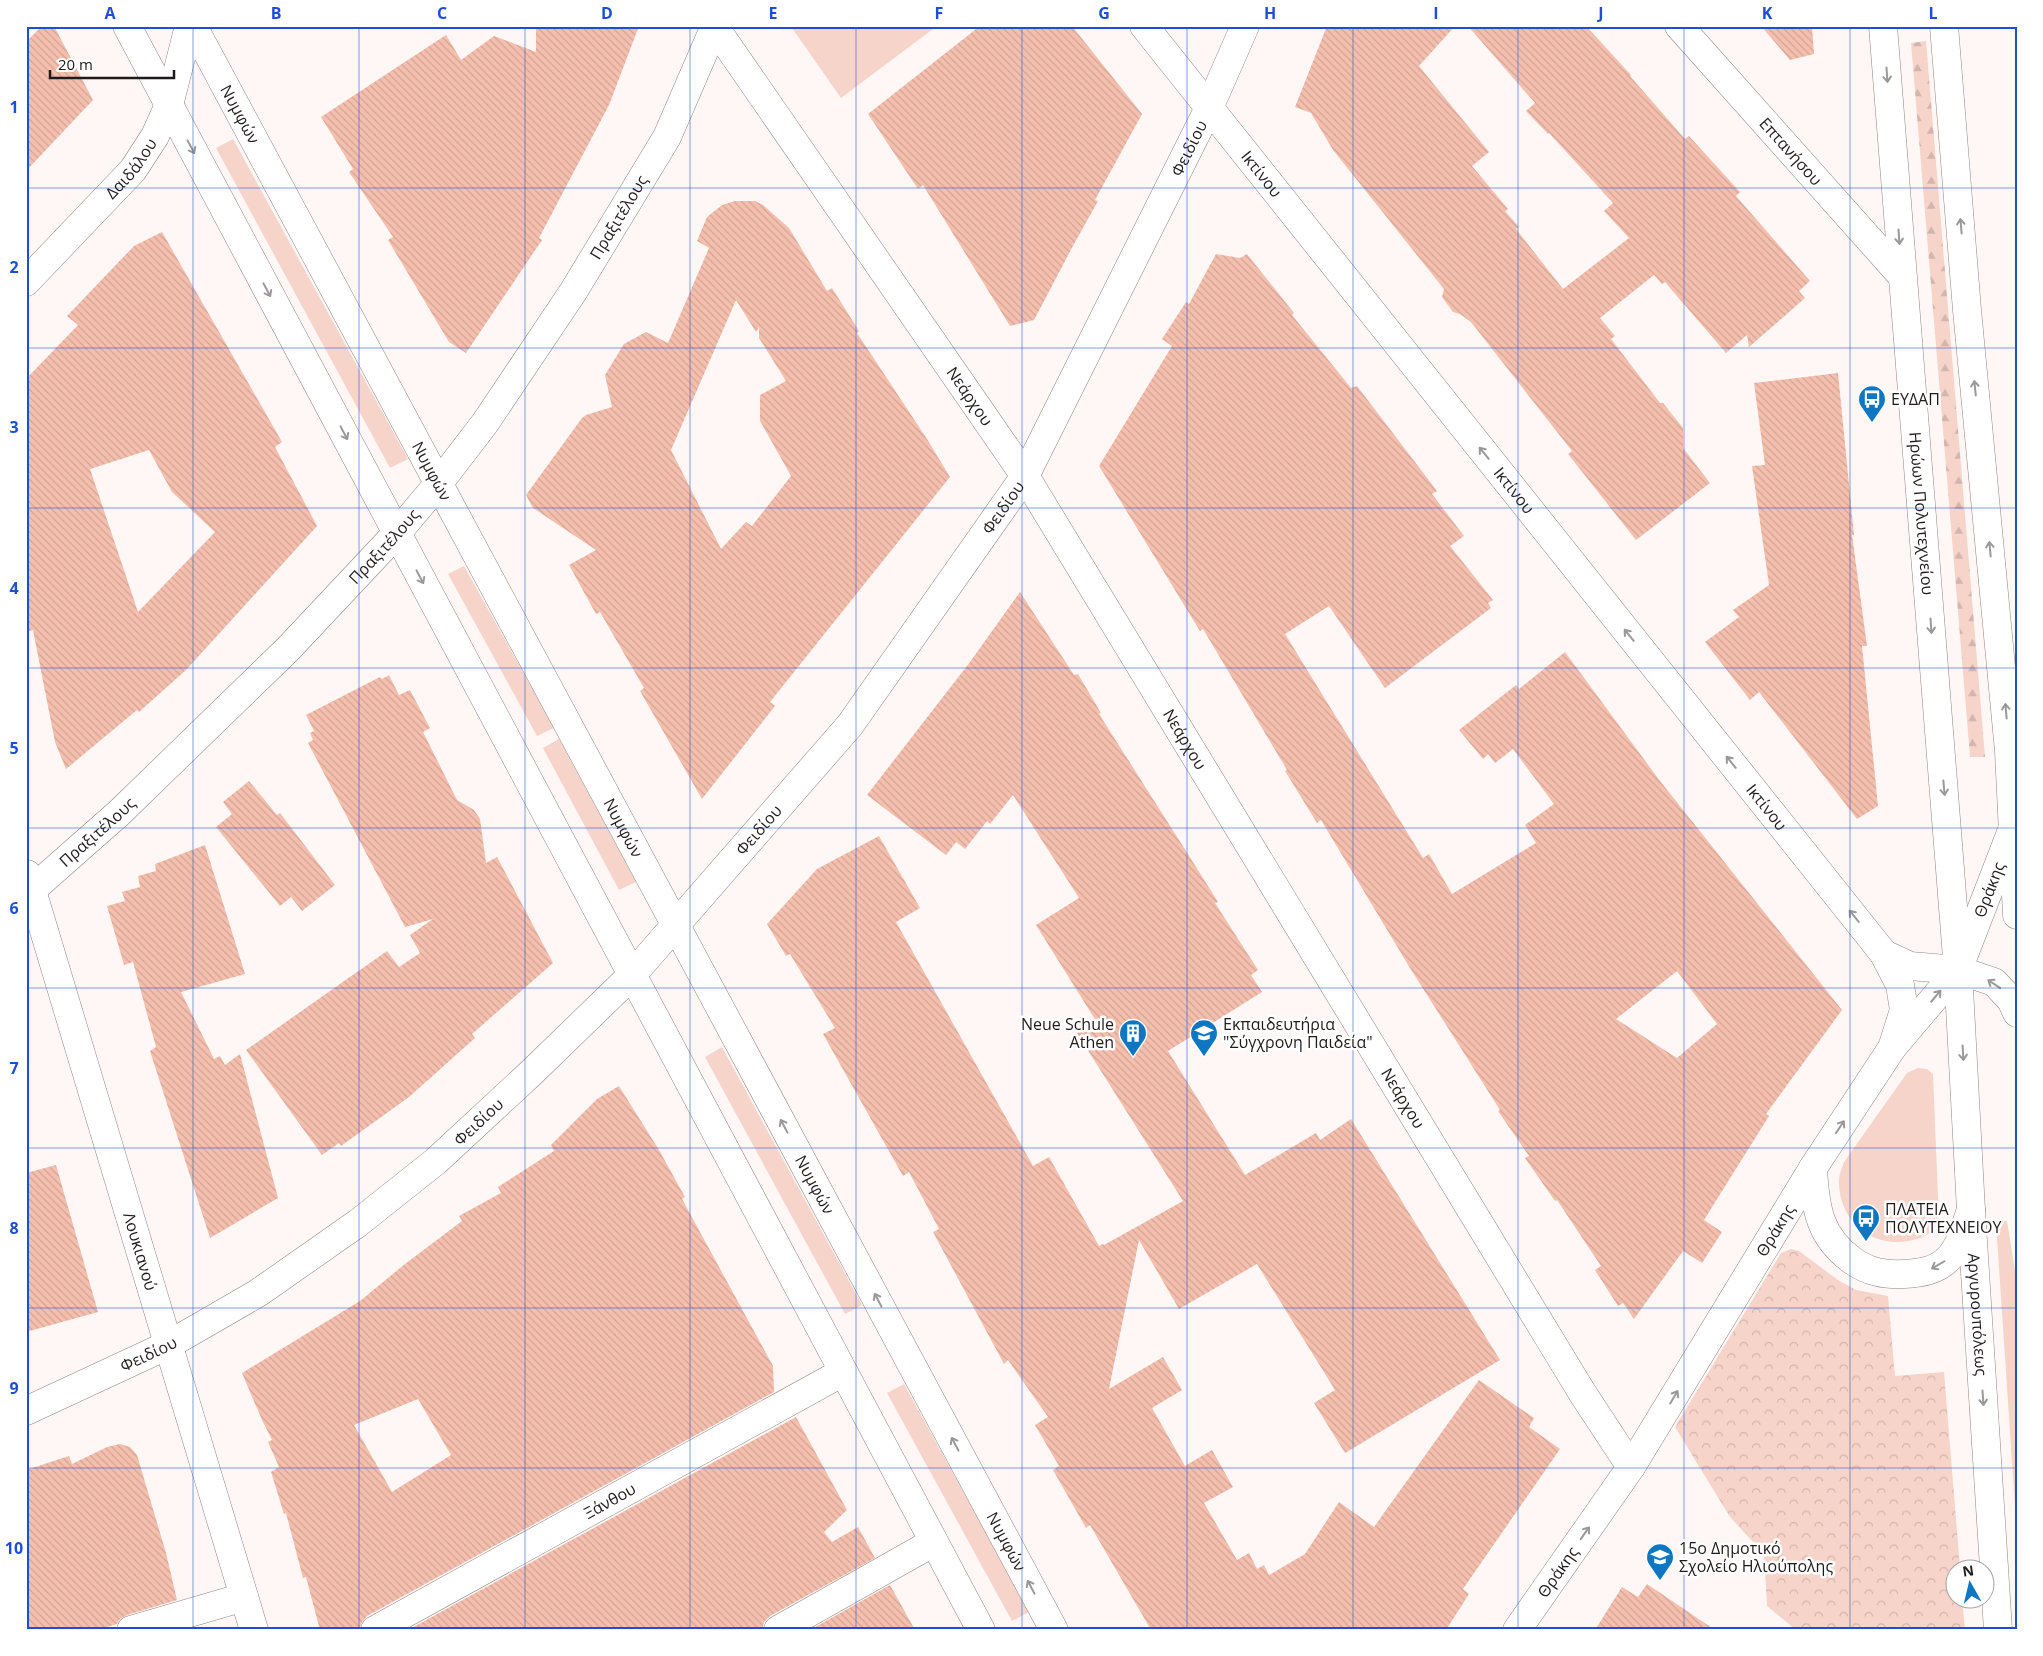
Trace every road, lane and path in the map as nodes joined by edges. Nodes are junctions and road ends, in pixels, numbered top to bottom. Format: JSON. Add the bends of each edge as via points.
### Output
{"nodes":[{"id":1,"x":127,"y":26,"type":"edge"},
{"id":2,"x":191,"y":26,"type":"edge"},
{"id":3,"x":1144,"y":26,"type":"edge"},
{"id":4,"x":1245,"y":26,"type":"edge"},
{"id":5,"x":1679,"y":26,"type":"edge"},
{"id":6,"x":1883,"y":26,"type":"edge"},
{"id":7,"x":1944,"y":26,"type":"edge"},
{"id":8,"x":715,"y":27,"type":"edge"},
{"id":9,"x":169,"y":106,"type":"junction"},
{"id":10,"x":1209,"y":108,"type":"junction"},
{"id":11,"x":1902,"y":276,"type":"junction"},
{"id":12,"x":26,"y":282,"type":"edge"},
{"id":13,"x":1025,"y":476,"type":"junction"},
{"id":14,"x":439,"y":483,"type":"junction"},
{"id":15,"x":397,"y":533,"type":"junction"},
{"id":16,"x":2014,"y":827,"type":"edge"},
{"id":17,"x":28,"y":886,"type":"edge"},
{"id":18,"x":2017,"y":915,"type":"edge"},
{"id":19,"x":676,"y":923,"type":"junction"},
{"id":20,"x":1884,"y":954,"type":"junction"},
{"id":21,"x":1958,"y":970,"type":"junction"},
{"id":22,"x":632,"y":975,"type":"junction"},
{"id":23,"x":2017,"y":1013,"type":"edge"},
{"id":24,"x":1892,"y":1048,"type":"junction"},
{"id":25,"x":1813,"y":1168,"type":"junction"},
{"id":26,"x":1971,"y":1210,"type":"junction"},
{"id":27,"x":168,"y":1345,"type":"junction"},
{"id":28,"x":843,"y":1372,"type":"junction"},
{"id":29,"x":26,"y":1411,"type":"edge"},
{"id":30,"x":1631,"y":1467,"type":"junction"},
{"id":31,"x":934,"y":1542,"type":"junction"},
{"id":32,"x":244,"y":1597,"type":"junction"},
{"id":33,"x":131,"y":1630,"type":"edge"},
{"id":34,"x":254,"y":1630,"type":"edge"},
{"id":35,"x":375,"y":1630,"type":"edge"},
{"id":36,"x":778,"y":1630,"type":"edge"},
{"id":37,"x":981,"y":1630,"type":"edge"},
{"id":38,"x":1054,"y":1630,"type":"edge"},
{"id":39,"x":1517,"y":1630,"type":"edge"},
{"id":40,"x":1998,"y":1630,"type":"edge"}],
"edges":[{"from":1,"to":9,"type":"street"},
{"from":2,"to":9,"type":"street","name":"Δαιδάλου"},
{"from":2,"to":14,"type":"street","name":"Νυμφών"},
{"from":3,"to":10,"type":"street","name":"Ικτίνου"},
{"from":4,"to":10,"type":"street","name":"Φειδίου"},
{"from":5,"to":11,"type":"street","name":"Επτανήσου"},
{"from":6,"to":11,"type":"street","name":"Ηρώων Πολυτεχνείου","one_way":true},
{"from":16,"to":7,"type":"street","one_way":true,"via":[[2010,751],[1967,310]]},
{"from":8,"to":13,"type":"street","name":"Νεάρχου"},
{"from":8,"to":14,"type":"street","name":"Πραξιτέλους","via":[[662,146],[572,292],[485,423]]},
{"from":9,"to":12,"type":"street","name":"Δαιδάλου","via":[[155,136],[133,170]]},
{"from":9,"to":15,"type":"street","one_way":true},
{"from":10,"to":13,"type":"street","name":"Φειδίου"},
{"from":20,"to":10,"type":"street","name":"Ικτίνου","one_way":true},
{"from":11,"to":21,"type":"street","name":"Ηρώων Πολυτεχνείου","one_way":true},
{"from":13,"to":19,"type":"street","name":"Φειδίου","via":[[850,725]]},
{"from":13,"to":30,"type":"street","name":"Νεάρχου","via":[[1578,1386]]},
{"from":14,"to":15,"type":"street","name":"Πραξιτέλους"},
{"from":14,"to":19,"type":"street","name":"Νυμφών"},
{"from":15,"to":17,"type":"street","name":"Πραξιτέλους","via":[[288,649],[119,813]]},
{"from":15,"to":22,"type":"street","one_way":true},
{"from":16,"to":18,"type":"street"},
{"from":16,"to":21,"type":"street","name":"Θράκης"},
{"from":17,"to":27,"type":"street","name":"Λουκιανού"},
{"from":19,"to":22,"type":"street","name":"Φειδίου"},
{"from":38,"to":19,"type":"street","name":"Νυμφών","one_way":true},
{"from":20,"to":21,"type":"street","name":"Ικτίνου","via":[[1910,966]]},
{"from":20,"to":24,"type":"street","name":"Ικτίνου","via":[[1900,985],[1904,1010]]},
{"from":23,"to":21,"type":"street","name":"Ικτίνου","one_way":true,"via":[[2012,1000],[1994,982]]},
{"from":24,"to":21,"type":"street","name":"Θράκης","one_way":true},
{"from":21,"to":26,"type":"street","name":"Αργυρουπόλεως","one_way":true},
{"from":22,"to":27,"type":"street","name":"Φειδίου","via":[[436,1161],[358,1223],[258,1293]]},
{"from":22,"to":28,"type":"street"},
{"from":25,"to":24,"type":"street","name":"Θράκης","one_way":true},
{"from":26,"to":25,"type":"street","one_way":true,"via":[[1960,1241],[1950,1258],[1939,1266],[1922,1273],[1878,1273],[1860,1266],[1840,1252],[1826,1233],[1814,1194]]},
{"from":30,"to":25,"type":"street","name":"Θράκης","one_way":true},
{"from":26,"to":40,"type":"street","name":"Αργυρουπόλεως","one_way":true},
{"from":27,"to":29,"type":"street","name":"Φειδίου"},
{"from":27,"to":32,"type":"street","name":"Λουκιανού"},
{"from":28,"to":31,"type":"street"},
{"from":28,"to":35,"type":"street","name":"Ξάνθου"},
{"from":39,"to":30,"type":"street","name":"Θράκης","one_way":true},
{"from":31,"to":36,"type":"street"},
{"from":31,"to":37,"type":"street"},
{"from":32,"to":33,"type":"street"},
{"from":32,"to":34,"type":"street","name":"Λουκιανού"}]}
